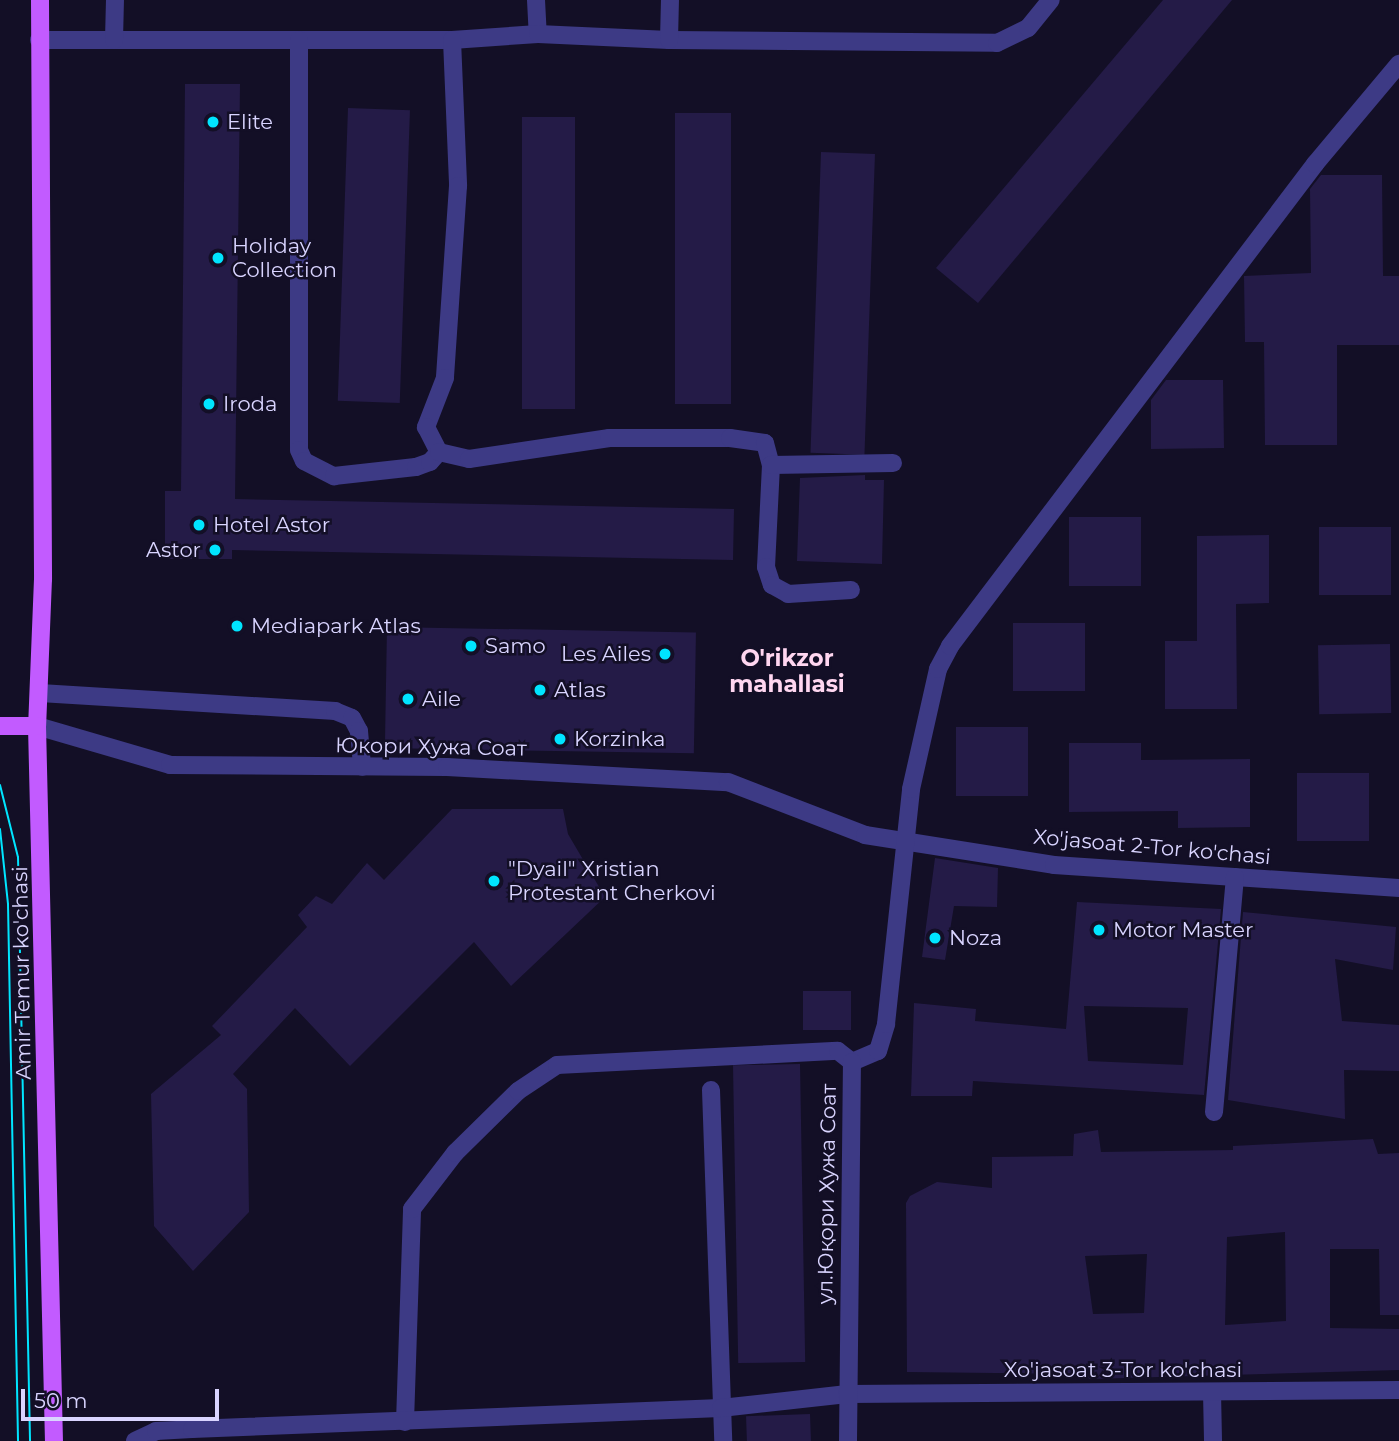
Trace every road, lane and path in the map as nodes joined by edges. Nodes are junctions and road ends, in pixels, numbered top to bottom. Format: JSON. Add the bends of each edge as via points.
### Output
{"nodes":[{"id":1,"x":40,"y":0,"type":"edge"},
{"id":2,"x":115,"y":0,"type":"edge"},
{"id":3,"x":536,"y":0,"type":"edge"},
{"id":4,"x":670,"y":0,"type":"edge"},
{"id":5,"x":1051,"y":0,"type":"edge"},
{"id":6,"x":538,"y":34,"type":"junction"},
{"id":7,"x":40,"y":40,"type":"junction"},
{"id":8,"x":114,"y":40,"type":"junction"},
{"id":9,"x":299,"y":40,"type":"junction"},
{"id":10,"x":452,"y":40,"type":"junction"},
{"id":11,"x":669,"y":40,"type":"junction"},
{"id":12,"x":1399,"y":64,"type":"edge"},
{"id":13,"x":439,"y":452,"type":"junction"},
{"id":14,"x":893,"y":463,"type":"dead end"},
{"id":15,"x":771,"y":465,"type":"junction"},
{"id":16,"x":850,"y":590,"type":"dead end"},
{"id":17,"x":40,"y":693,"type":"junction"},
{"id":18,"x":0,"y":726,"type":"edge"},
{"id":19,"x":37,"y":726,"type":"junction"},
{"id":20,"x":362,"y":768,"type":"junction"},
{"id":21,"x":903,"y":841,"type":"junction"},
{"id":22,"x":1235,"y":877,"type":"junction"},
{"id":23,"x":1399,"y":888,"type":"edge"},
{"id":24,"x":852,"y":1062,"type":"junction"},
{"id":25,"x":711,"y":1090,"type":"dead end"},
{"id":26,"x":1214,"y":1112,"type":"dead end"},
{"id":27,"x":1399,"y":1390,"type":"edge"},
{"id":28,"x":1212,"y":1392,"type":"junction"},
{"id":29,"x":847,"y":1394,"type":"junction"},
{"id":30,"x":721,"y":1408,"type":"junction"},
{"id":31,"x":405,"y":1422,"type":"junction"},
{"id":32,"x":375,"y":1432,"type":"edge"},
{"id":33,"x":54,"y":1441,"type":"edge"},
{"id":34,"x":135,"y":1441,"type":"edge"},
{"id":35,"x":723,"y":1441,"type":"edge"},
{"id":36,"x":848,"y":1441,"type":"edge"},
{"id":37,"x":1213,"y":1441,"type":"edge"}],
"edges":[{"from":1,"to":7,"type":"main road","name":"Amir Temur ko'chasi"},
{"from":2,"to":8,"type":"street"},
{"from":3,"to":6,"type":"street"},
{"from":4,"to":11,"type":"street"},
{"from":5,"to":11,"type":"street","via":[[1028,28],[997,43]]},
{"from":6,"to":10,"type":"street"},
{"from":6,"to":11,"type":"street"},
{"from":7,"to":8,"type":"street"},
{"from":7,"to":17,"type":"main road","name":"Amir Temur ko'chasi"},
{"from":8,"to":9,"type":"street"},
{"from":9,"to":10,"type":"street"},
{"from":9,"to":13,"type":"street","via":[[299,450],[304,461],[334,476],[416,467]]},
{"from":10,"to":13,"type":"street","via":[[456,213],[445,378],[426,428]]},
{"from":12,"to":21,"type":"street","via":[[1282,207],[950,646],[938,669],[926,716]]},
{"from":13,"to":15,"type":"street","via":[[469,459],[609,438],[730,438],[765,443]]},
{"from":14,"to":15,"type":"street"},
{"from":15,"to":16,"type":"street","via":[[766,567],[772,585],[788,594]]},
{"from":17,"to":19,"type":"main road","name":"Amir Temur ko'chasi"},
{"from":17,"to":20,"type":"street","via":[[335,710],[352,718],[359,731]]},
{"from":18,"to":19,"type":"main road"},
{"from":19,"to":20,"type":"street","name":"Юкори Хужа Соат","via":[[170,765]]},
{"from":19,"to":33,"type":"main road","name":"Amir Temur ko'chasi"},
{"from":20,"to":21,"type":"street","name":"Юкори Хужа Соат","via":[[461,768],[728,782],[816,819]]},
{"from":21,"to":22,"type":"street","name":"Xo'jasoat 2-Tor ko'chasi","via":[[1054,865]]},
{"from":21,"to":24,"type":"street","name":"ул.Юқори Хужа Соат","via":[[886,1024],[878,1051]]},
{"from":22,"to":23,"type":"street","name":"Xo'jasoat 2-Tor ko'chasi"},
{"from":22,"to":26,"type":"street"},
{"from":24,"to":29,"type":"street","name":"ул.Юқори Хужа Соат"},
{"from":24,"to":31,"type":"street","via":[[838,1051],[556,1065],[518,1091],[455,1153],[412,1209]]},
{"from":25,"to":30,"type":"street"},
{"from":27,"to":28,"type":"street","name":"Xo'jasoat 3-Tor ko'chasi"},
{"from":28,"to":29,"type":"street","name":"Xo'jasoat 3-Tor ko'chasi"},
{"from":28,"to":37,"type":"street"},
{"from":29,"to":30,"type":"street","name":"Xo'jasoat 3-Tor ko'chasi"},
{"from":29,"to":36,"type":"street","name":"ул.Юқори Хужа Соат"},
{"from":30,"to":31,"type":"street","name":"Xo'jasoat 3-Tor ko'chasi"},
{"from":30,"to":35,"type":"street"},
{"from":31,"to":32,"type":"street","name":"Xo'jasoat 3-Tor ko'chasi"},
{"from":32,"to":34,"type":"street","name":"Xo'jasoat 3-Tor ko'chasi","via":[[180,1429],[156,1431]]}]}
